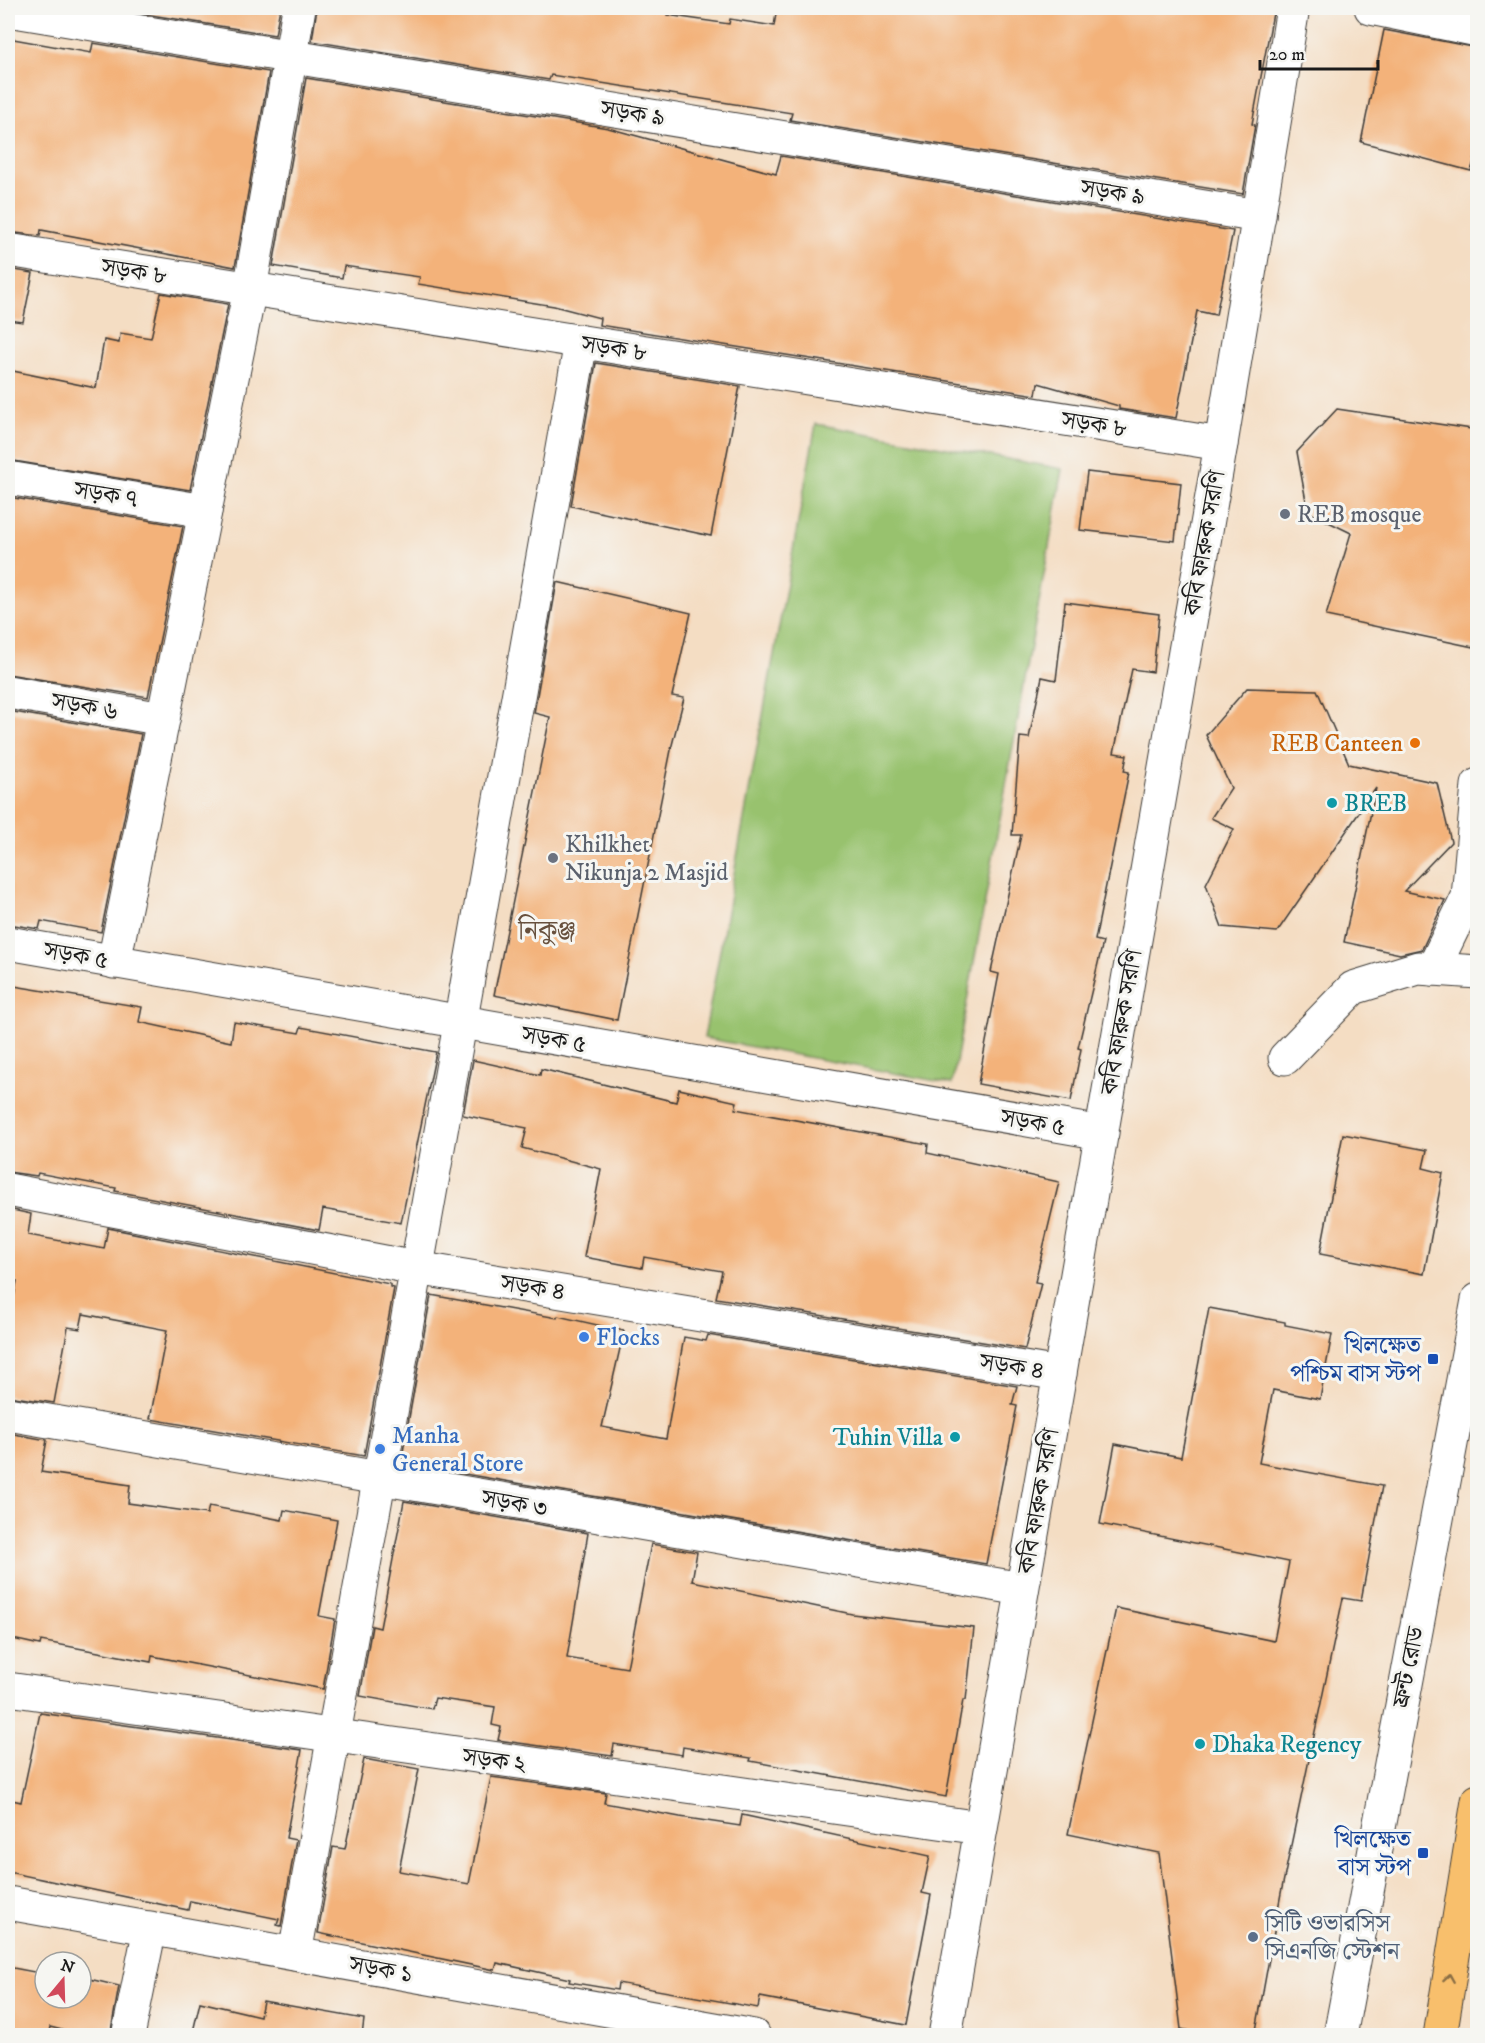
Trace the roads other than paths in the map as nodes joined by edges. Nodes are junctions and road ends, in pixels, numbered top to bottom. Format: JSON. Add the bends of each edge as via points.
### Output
{"nodes":[{"id":1,"x":299,"y":8,"type":"edge"},
{"id":2,"x":1293,"y":8,"type":"edge"},
{"id":3,"x":1371,"y":8,"type":"edge"},
{"id":4,"x":8,"y":10,"type":"edge"},
{"id":5,"x":1478,"y":30,"type":"edge"},
{"id":6,"x":291,"y":57,"type":"junction"},
{"id":7,"x":1259,"y":216,"type":"junction"},
{"id":8,"x":8,"y":250,"type":"edge"},
{"id":9,"x":250,"y":289,"type":"junction"},
{"id":10,"x":581,"y":342,"type":"junction"},
{"id":11,"x":1221,"y":444,"type":"junction"},
{"id":12,"x":8,"y":478,"type":"edge"},
{"id":13,"x":205,"y":510,"type":"junction"},
{"id":14,"x":8,"y":692,"type":"edge"},
{"id":15,"x":163,"y":719,"type":"junction"},
{"id":16,"x":1478,"y":785,"type":"edge"},
{"id":17,"x":8,"y":943,"type":"edge"},
{"id":18,"x":114,"y":962,"type":"junction"},
{"id":19,"x":1433,"y":969,"type":"junction"},
{"id":20,"x":1478,"y":972,"type":"edge"},
{"id":21,"x":460,"y":1023,"type":"junction"},
{"id":22,"x":1285,"y":1058,"type":"dead end"},
{"id":23,"x":1102,"y":1133,"type":"junction"},
{"id":24,"x":8,"y":1190,"type":"edge"},
{"id":25,"x":417,"y":1268,"type":"junction"},
{"id":26,"x":1478,"y":1300,"type":"edge"},
{"id":27,"x":1060,"y":1374,"type":"junction"},
{"id":28,"x":8,"y":1414,"type":"edge"},
{"id":29,"x":379,"y":1480,"type":"junction"},
{"id":30,"x":1022,"y":1589,"type":"junction"},
{"id":31,"x":8,"y":1689,"type":"edge"},
{"id":32,"x":333,"y":1737,"type":"junction"},
{"id":33,"x":1478,"y":1801,"type":"edge"},
{"id":34,"x":981,"y":1828,"type":"junction"},
{"id":35,"x":8,"y":1903,"type":"edge"},
{"id":36,"x":150,"y":1928,"type":"junction"},
{"id":37,"x":295,"y":1954,"type":"junction"},
{"id":38,"x":128,"y":2036,"type":"edge"},
{"id":39,"x":754,"y":2036,"type":"edge"},
{"id":40,"x":945,"y":2036,"type":"edge"},
{"id":41,"x":1340,"y":2036,"type":"edge"},
{"id":42,"x":1440,"y":2036,"type":"edge"}],
"edges":[{"from":1,"to":6,"type":"street"},
{"from":2,"to":7,"type":"street","name":"কবি ফারুক সরণি"},
{"from":3,"to":5,"type":"street"},
{"from":4,"to":6,"type":"street","name":"সড়ক ৯"},
{"from":6,"to":7,"type":"street","name":"সড়ক ৯"},
{"from":6,"to":9,"type":"street"},
{"from":7,"to":11,"type":"street","name":"কবি ফারুক সরণি"},
{"from":8,"to":9,"type":"street","name":"সড়ক ৮"},
{"from":9,"to":10,"type":"street","name":"সড়ক ৮"},
{"from":9,"to":13,"type":"street"},
{"from":10,"to":11,"type":"street","name":"সড়ক ৮"},
{"from":10,"to":21,"type":"street"},
{"from":11,"to":23,"type":"street","name":"কবি ফারুক সরণি"},
{"from":12,"to":13,"type":"street","name":"সড়ক ৭"},
{"from":13,"to":15,"type":"street"},
{"from":14,"to":15,"type":"street","name":"সড়ক ৬"},
{"from":15,"to":18,"type":"street"},
{"from":16,"to":19,"type":"street","via":[[1468,897]]},
{"from":17,"to":18,"type":"street","name":"সড়ক ৫"},
{"from":18,"to":21,"type":"street","name":"সড়ক ৫"},
{"from":19,"to":20,"type":"street"},
{"from":19,"to":22,"type":"street","via":[[1418,968],[1353,988]]},
{"from":21,"to":23,"type":"street","name":"সড়ক ৫"},
{"from":21,"to":25,"type":"street"},
{"from":23,"to":27,"type":"street","name":"কবি ফারুক সরণি"},
{"from":24,"to":25,"type":"street","name":"সড়ক ৪"},
{"from":25,"to":27,"type":"street","name":"সড়ক ৪"},
{"from":25,"to":29,"type":"street"},
{"from":26,"to":41,"type":"street","name":"ফ্রন্ট রোড"},
{"from":27,"to":30,"type":"street","name":"কবি ফারুক সরণি"},
{"from":28,"to":29,"type":"street","name":"সড়ক ৩"},
{"from":29,"to":30,"type":"street","name":"সড়ক ৩"},
{"from":29,"to":32,"type":"street"},
{"from":30,"to":34,"type":"street","name":"কবি ফারুক সরণি"},
{"from":31,"to":32,"type":"street","name":"সড়ক ২"},
{"from":32,"to":34,"type":"street","name":"সড়ক ২"},
{"from":32,"to":37,"type":"street"},
{"from":42,"to":33,"type":"highway","one_way":true},
{"from":34,"to":40,"type":"street","name":"কবি ফারুক সরণি"},
{"from":35,"to":36,"type":"street","name":"সড়ক ১"},
{"from":36,"to":37,"type":"street","name":"সড়ক ১"},
{"from":36,"to":38,"type":"street"},
{"from":37,"to":39,"type":"street","name":"সড়ক ১"}]}
